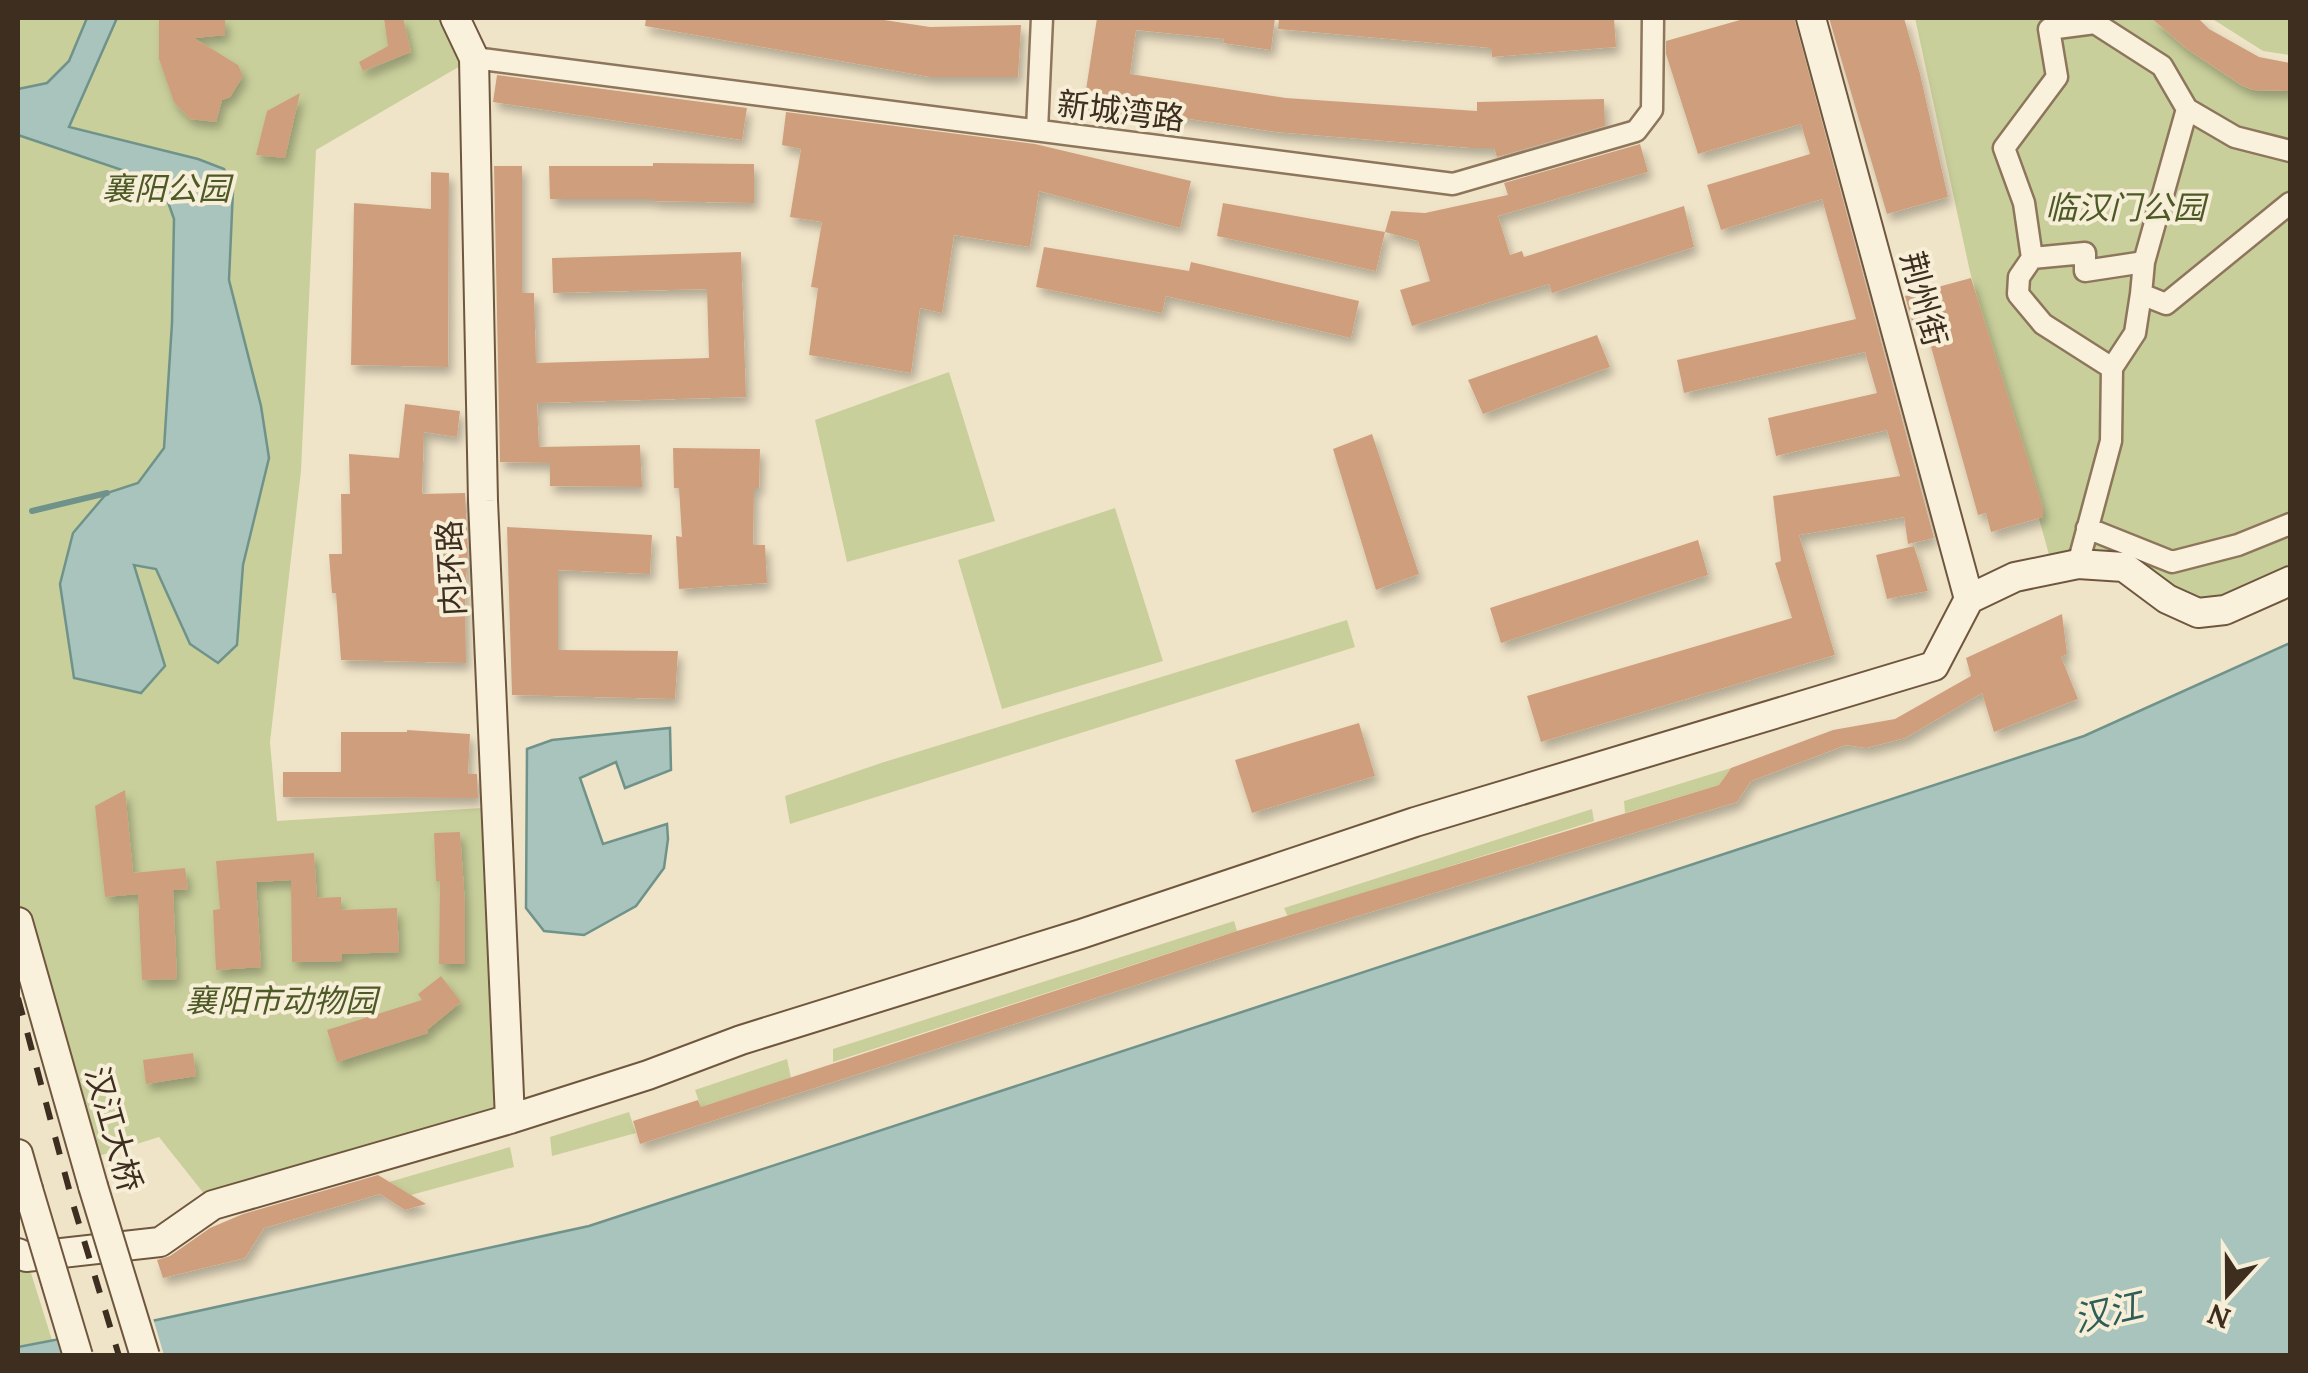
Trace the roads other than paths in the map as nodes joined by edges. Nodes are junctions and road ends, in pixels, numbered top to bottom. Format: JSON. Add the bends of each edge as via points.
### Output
{"nodes":[{"id":1,"x":455,"y":18,"type":"edge"},
{"id":2,"x":1042,"y":18,"type":"edge"},
{"id":3,"x":1653,"y":18,"type":"edge"},
{"id":4,"x":1811,"y":18,"type":"edge"},
{"id":5,"x":474,"y":58,"type":"junction"},
{"id":6,"x":2188,"y":109,"type":"junction"},
{"id":7,"x":1036,"y":130,"type":"junction"},
{"id":8,"x":2290,"y":151,"type":"edge"},
{"id":9,"x":2290,"y":203,"type":"edge"},
{"id":10,"x":2032,"y":258,"type":"junction"},
{"id":11,"x":2144,"y":262,"type":"junction"},
{"id":12,"x":2141,"y":294,"type":"junction"},
{"id":13,"x":2112,"y":368,"type":"junction"},
{"id":14,"x":2290,"y":524,"type":"edge"},
{"id":15,"x":2088,"y":528,"type":"junction"},
{"id":16,"x":2078,"y":564,"type":"junction"},
{"id":17,"x":2290,"y":581,"type":"edge"},
{"id":18,"x":1969,"y":599,"type":"junction"},
{"id":19,"x":18,"y":922,"type":"edge"},
{"id":20,"x":510,"y":1119,"type":"junction"},
{"id":21,"x":18,"y":1154,"type":"edge"},
{"id":22,"x":18,"y":1253,"type":"edge"},
{"id":23,"x":78,"y":1356,"type":"edge"},
{"id":24,"x":145,"y":1356,"type":"edge"}],
"edges":[{"from":1,"to":5,"type":"street","name":"内环路"},
{"from":2,"to":7,"type":"street"},
{"from":3,"to":7,"type":"street","name":"新城湾路","via":[[1652,110],[1636,131],[1453,184]]},
{"from":4,"to":18,"type":"street","name":"荆州街"},
{"from":5,"to":7,"type":"street","name":"新城湾路"},
{"from":5,"to":20,"type":"street","name":"内环路","via":[[483,500]]},
{"from":6,"to":8,"type":"street","via":[[2235,137]]},
{"from":6,"to":10,"type":"street","via":[[2162,66],[2095,23],[2049,29],[2058,77],[2004,148],[2024,203]]},
{"from":6,"to":11,"type":"street"},
{"from":9,"to":12,"type":"street","via":[[2166,304]]},
{"from":10,"to":11,"type":"street","via":[[2086,253],[2085,271]]},
{"from":10,"to":13,"type":"street","via":[[2019,277],[2018,294],[2042,324]]},
{"from":11,"to":12,"type":"street"},
{"from":12,"to":13,"type":"street","via":[[2135,332]]},
{"from":13,"to":15,"type":"street","via":[[2111,441]]},
{"from":14,"to":15,"type":"street","via":[[2172,562]]},
{"from":15,"to":16,"type":"street"},
{"from":16,"to":17,"type":"street","via":[[2124,567],[2198,613],[2224,610]]},
{"from":16,"to":18,"type":"street","via":[[2016,576]]},
{"from":18,"to":20,"type":"street","via":[[1934,666],[1415,822]]},
{"from":19,"to":24,"type":"street","name":"汉江大桥","bridge":true},
{"from":20,"to":22,"type":"street","via":[[213,1204],[160,1242]]},
{"from":21,"to":23,"type":"street","bridge":true}]}
